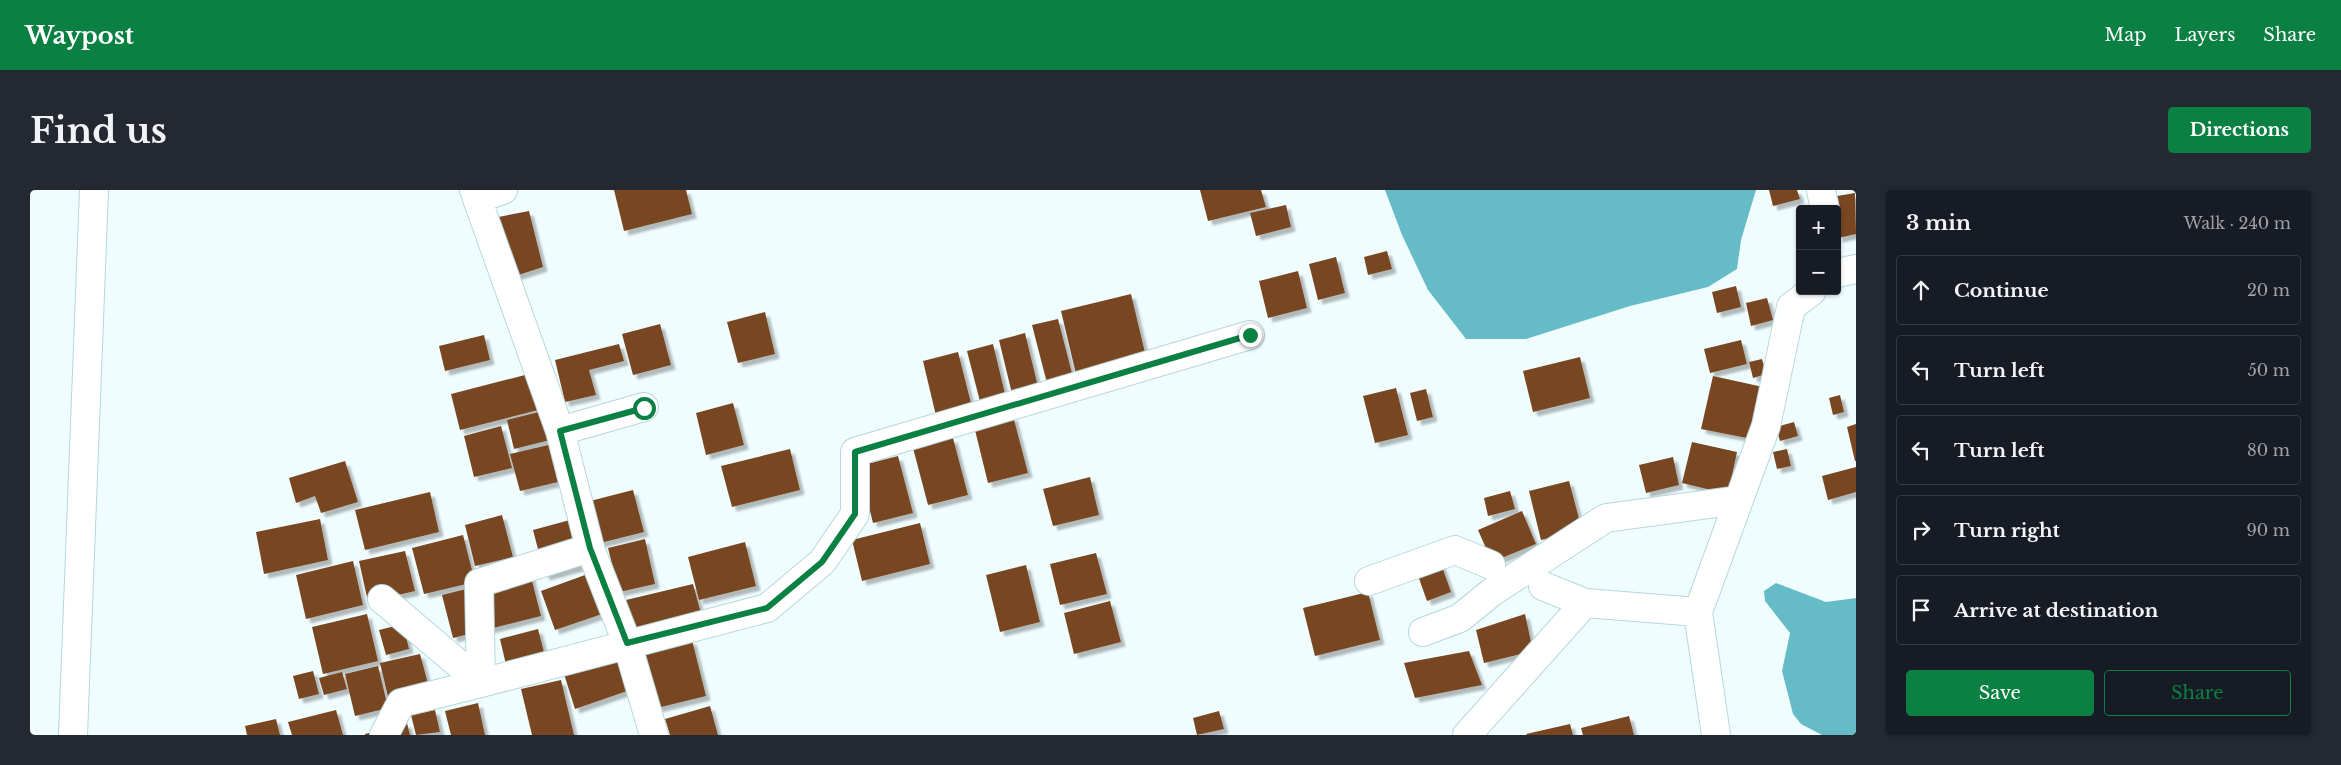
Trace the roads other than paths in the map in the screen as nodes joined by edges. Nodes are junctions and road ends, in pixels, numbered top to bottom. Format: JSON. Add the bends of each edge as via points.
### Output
{"nodes":[{"id":1,"x":94,"y":190,"type":"edge"},
{"id":2,"x":503,"y":190,"type":"edge"},
{"id":3,"x":1821,"y":190,"type":"edge"},
{"id":4,"x":476,"y":194,"type":"edge"},
{"id":5,"x":1823,"y":205,"type":"edge"},
{"id":6,"x":1856,"y":269,"type":"edge"},
{"id":7,"x":1841,"y":272,"type":"edge"},
{"id":8,"x":1807,"y":295,"type":"edge"},
{"id":9,"x":1250,"y":335,"type":"dead end"},
{"id":10,"x":644,"y":408,"type":"dead end"},
{"id":11,"x":560,"y":431,"type":"junction"},
{"id":12,"x":1739,"y":500,"type":"junction"},
{"id":13,"x":590,"y":548,"type":"junction"},
{"id":14,"x":1491,"y":565,"type":"dead end"},
{"id":15,"x":1369,"y":581,"type":"dead end"},
{"id":16,"x":1543,"y":586,"type":"dead end"},
{"id":17,"x":382,"y":599,"type":"dead end"},
{"id":18,"x":1585,"y":603,"type":"junction"},
{"id":19,"x":1698,"y":612,"type":"junction"},
{"id":20,"x":1423,"y":632,"type":"dead end"},
{"id":21,"x":627,"y":643,"type":"junction"},
{"id":22,"x":481,"y":684,"type":"junction"},
{"id":23,"x":73,"y":735,"type":"edge"},
{"id":24,"x":384,"y":735,"type":"edge"},
{"id":25,"x":654,"y":735,"type":"edge"},
{"id":26,"x":1467,"y":735,"type":"edge"},
{"id":27,"x":1716,"y":735,"type":"edge"}],
"edges":[{"from":1,"to":23,"type":"street"},
{"from":2,"to":4,"type":"street"},
{"from":3,"to":5,"type":"street"},
{"from":4,"to":11,"type":"street"},
{"from":6,"to":7,"type":"street"},
{"from":8,"to":12,"type":"street","via":[[1791,307],[1766,426]]},
{"from":9,"to":21,"type":"street","via":[[855,452],[855,514],[822,562],[767,608]]},
{"from":10,"to":11,"type":"street"},
{"from":11,"to":13,"type":"street"},
{"from":12,"to":19,"type":"street"},
{"from":12,"to":20,"type":"street","via":[[1606,518],[1492,592],[1460,618]]},
{"from":13,"to":21,"type":"street"},
{"from":13,"to":22,"type":"street","via":[[479,583]]},
{"from":14,"to":15,"type":"street","via":[[1455,550]]},
{"from":16,"to":18,"type":"street"},
{"from":17,"to":22,"type":"street"},
{"from":18,"to":19,"type":"street"},
{"from":18,"to":26,"type":"street"},
{"from":19,"to":27,"type":"street"},
{"from":21,"to":22,"type":"street"},
{"from":21,"to":25,"type":"street"},
{"from":22,"to":24,"type":"street","via":[[401,702]]}]}
